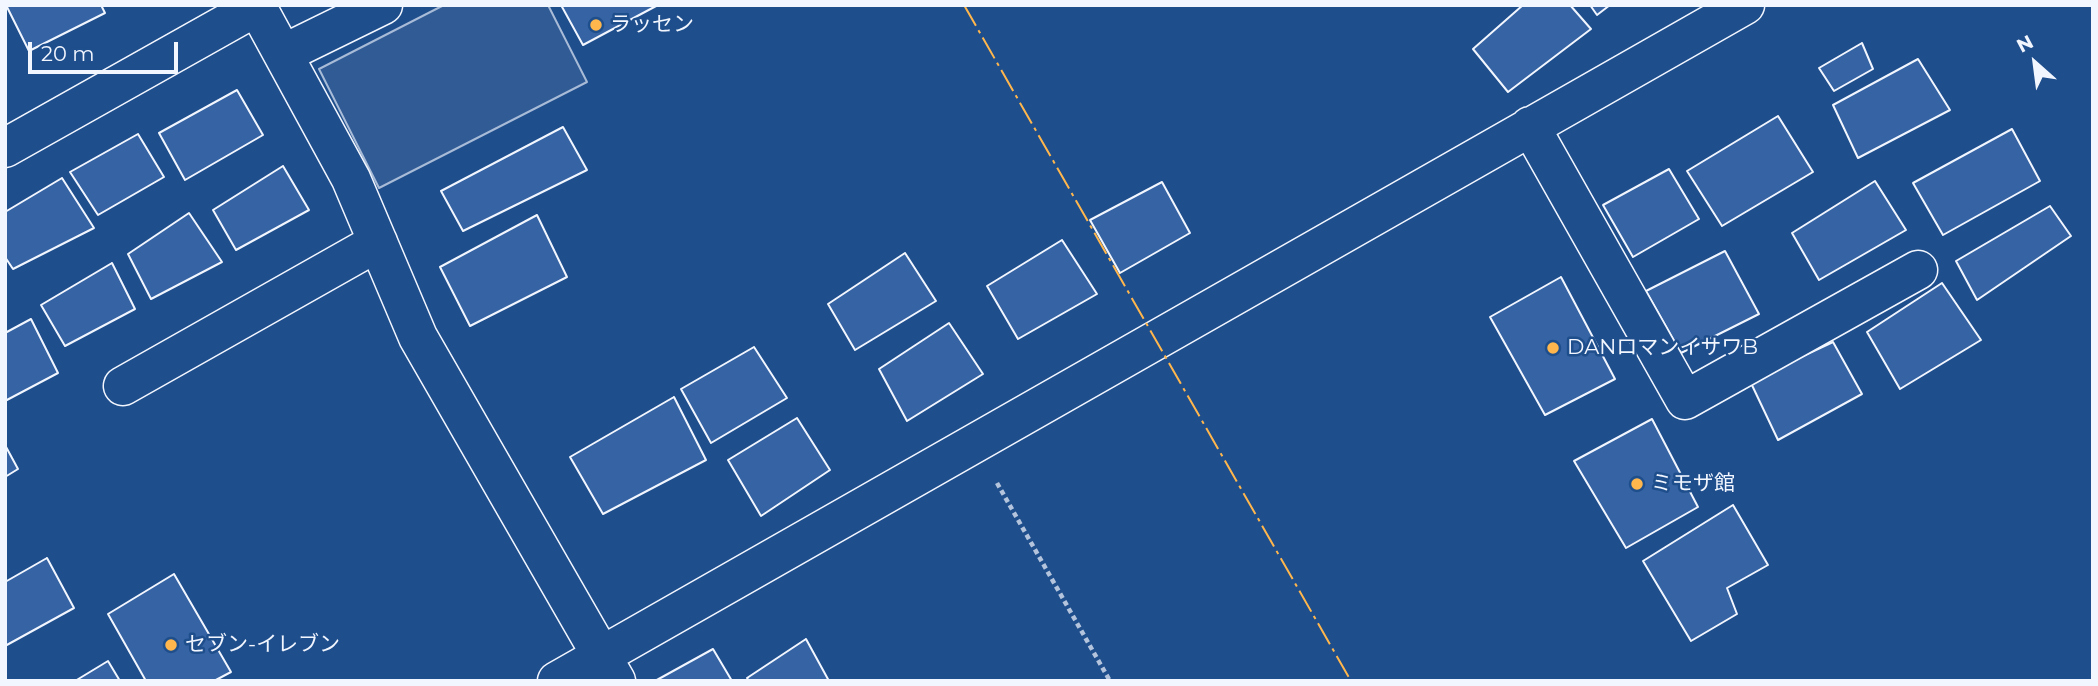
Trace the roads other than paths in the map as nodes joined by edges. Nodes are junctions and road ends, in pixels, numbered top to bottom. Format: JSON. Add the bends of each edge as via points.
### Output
{"nodes":[{"id":1,"x":383,"y":5,"type":"edge"},
{"id":2,"x":1745,"y":5,"type":"edge"},
{"id":3,"x":256,"y":6,"type":"edge"},
{"id":4,"x":283,"y":54,"type":"junction"},
{"id":5,"x":1530,"y":126,"type":"junction"},
{"id":6,"x":5,"y":148,"type":"edge"},
{"id":7,"x":378,"y":242,"type":"junction"},
{"id":8,"x":1918,"y":270,"type":"dead end"},
{"id":9,"x":123,"y":386,"type":"dead end"},
{"id":10,"x":609,"y":668,"type":"edge"},
{"id":11,"x":557,"y":681,"type":"edge"}],
"edges":[{"from":1,"to":4,"type":"street"},
{"from":2,"to":5,"type":"street"},
{"from":3,"to":4,"type":"street"},
{"from":3,"to":6,"type":"street"},
{"from":4,"to":7,"type":"street","via":[[351,179]]},
{"from":5,"to":8,"type":"street","via":[[1685,400]]},
{"from":5,"to":10,"type":"street","via":[[975,442]]},
{"from":7,"to":9,"type":"street"},
{"from":7,"to":10,"type":"street","via":[[418,337]]},
{"from":10,"to":11,"type":"street"}]}
